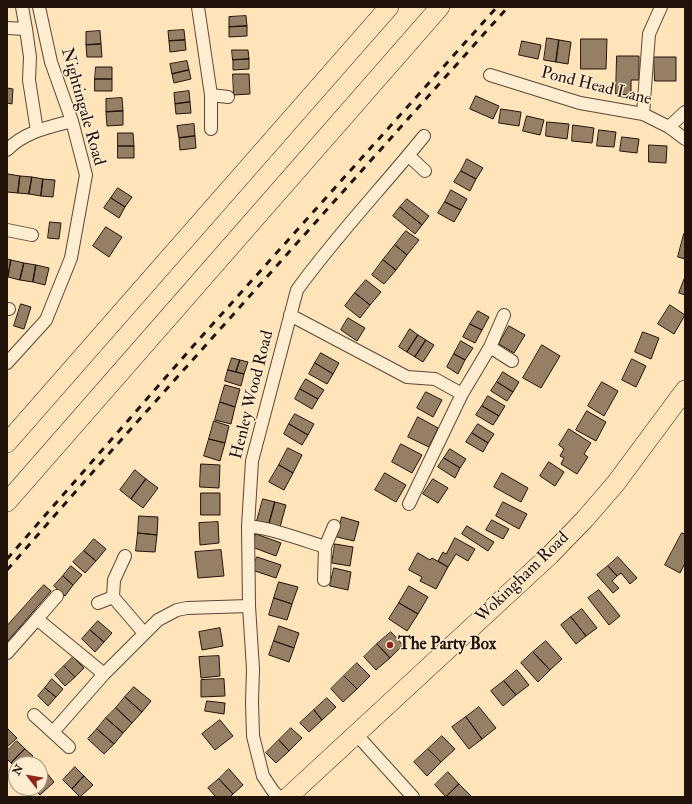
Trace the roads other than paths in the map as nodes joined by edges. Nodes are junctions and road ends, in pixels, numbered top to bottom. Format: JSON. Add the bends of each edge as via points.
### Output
{"nodes":[{"id":1,"x":22,"y":7,"type":"edge"},
{"id":2,"x":39,"y":7,"type":"edge"},
{"id":3,"x":198,"y":7,"type":"edge"},
{"id":4,"x":389,"y":7,"type":"edge"},
{"id":5,"x":440,"y":7,"type":"edge"},
{"id":6,"x":661,"y":7,"type":"edge"},
{"id":7,"x":7,"y":28,"type":"edge"},
{"id":8,"x":26,"y":29,"type":"junction"},
{"id":9,"x":490,"y":75,"type":"dead end"},
{"id":10,"x":211,"y":95,"type":"junction"},
{"id":11,"x":228,"y":97,"type":"dead end"},
{"id":12,"x":685,"y":112,"type":"edge"},
{"id":13,"x":643,"y":114,"type":"junction"},
{"id":14,"x":72,"y":121,"type":"junction"},
{"id":15,"x":669,"y":126,"type":"junction"},
{"id":16,"x":211,"y":129,"type":"dead end"},
{"id":17,"x":36,"y":131,"type":"junction"},
{"id":18,"x":424,"y":136,"type":"dead end"},
{"id":19,"x":685,"y":139,"type":"edge"},
{"id":20,"x":7,"y":150,"type":"edge"},
{"id":21,"x":409,"y":156,"type":"junction"},
{"id":22,"x":425,"y":171,"type":"dead end"},
{"id":23,"x":7,"y":230,"type":"edge"},
{"id":24,"x":32,"y":235,"type":"dead end"},
{"id":25,"x":290,"y":315,"type":"junction"},
{"id":26,"x":504,"y":315,"type":"dead end"},
{"id":27,"x":490,"y":347,"type":"junction"},
{"id":28,"x":512,"y":361,"type":"dead end"},
{"id":29,"x":7,"y":363,"type":"edge"},
{"id":30,"x":685,"y":390,"type":"edge"},
{"id":31,"x":462,"y":394,"type":"junction"},
{"id":32,"x":7,"y":443,"type":"edge"},
{"id":33,"x":7,"y":502,"type":"edge"},
{"id":34,"x":409,"y":504,"type":"dead end"},
{"id":35,"x":248,"y":526,"type":"junction"},
{"id":36,"x":334,"y":526,"type":"dead end"},
{"id":37,"x":325,"y":548,"type":"junction"},
{"id":38,"x":125,"y":556,"type":"dead end"},
{"id":39,"x":324,"y":580,"type":"dead end"},
{"id":40,"x":57,"y":596,"type":"dead end"},
{"id":41,"x":113,"y":597,"type":"junction"},
{"id":42,"x":98,"y":602,"type":"dead end"},
{"id":43,"x":249,"y":606,"type":"junction"},
{"id":44,"x":37,"y":619,"type":"junction"},
{"id":45,"x":144,"y":633,"type":"junction"},
{"id":46,"x":7,"y":653,"type":"edge"},
{"id":47,"x":104,"y":674,"type":"junction"},
{"id":48,"x":34,"y":715,"type":"dead end"},
{"id":49,"x":53,"y":732,"type":"junction"},
{"id":50,"x":356,"y":734,"type":"junction"},
{"id":51,"x":69,"y":747,"type":"dead end"},
{"id":52,"x":279,"y":797,"type":"edge"},
{"id":53,"x":288,"y":797,"type":"edge"},
{"id":54,"x":413,"y":797,"type":"edge"}],
"edges":[{"from":1,"to":8,"type":"street"},
{"from":2,"to":14,"type":"street","name":"Nightingale Road","via":[[51,62]]},
{"from":3,"to":10,"type":"street"},
{"from":4,"to":32,"type":"main road"},
{"from":5,"to":33,"type":"main road"},
{"from":6,"to":13,"type":"street","via":[[649,34]]},
{"from":7,"to":8,"type":"street"},
{"from":8,"to":17,"type":"street"},
{"from":9,"to":13,"type":"street","name":"Pond Head Lane","via":[[580,103]]},
{"from":10,"to":11,"type":"street"},
{"from":10,"to":16,"type":"street"},
{"from":12,"to":15,"type":"street"},
{"from":13,"to":15,"type":"street","name":"Pond Head Lane"},
{"from":14,"to":17,"type":"street"},
{"from":14,"to":29,"type":"street","name":"Nightingale Road","via":[[86,174],[70,258],[46,320]]},
{"from":15,"to":19,"type":"street","name":"Pond Head Lane"},
{"from":17,"to":20,"type":"street"},
{"from":18,"to":21,"type":"street","name":"Henley Wood Road"},
{"from":21,"to":22,"type":"street"},
{"from":21,"to":25,"type":"street","name":"Henley Wood Road","via":[[370,198],[314,267],[297,290]]},
{"from":23,"to":24,"type":"street"},
{"from":25,"to":31,"type":"street","via":[[407,377],[435,379]]},
{"from":25,"to":35,"type":"street","name":"Henley Wood Road","via":[[252,461]]},
{"from":26,"to":27,"type":"street"},
{"from":27,"to":28,"type":"street"},
{"from":27,"to":31,"type":"street"},
{"from":30,"to":50,"type":"main road","name":"Wokingham Road","via":[[626,471],[583,521],[550,555]]},
{"from":31,"to":34,"type":"street"},
{"from":35,"to":37,"type":"street","via":[[293,536]]},
{"from":35,"to":43,"type":"street","name":"Henley Wood Road"},
{"from":36,"to":37,"type":"street"},
{"from":37,"to":39,"type":"street"},
{"from":38,"to":41,"type":"street","via":[[114,580]]},
{"from":40,"to":44,"type":"street"},
{"from":41,"to":42,"type":"street"},
{"from":41,"to":45,"type":"street"},
{"from":43,"to":45,"type":"street","via":[[177,610],[158,620]]},
{"from":43,"to":52,"type":"street","name":"Henley Wood Road","via":[[253,669],[253,736],[263,776]]},
{"from":44,"to":46,"type":"street"},
{"from":44,"to":47,"type":"street"},
{"from":45,"to":47,"type":"street"},
{"from":47,"to":49,"type":"street"},
{"from":48,"to":49,"type":"street"},
{"from":49,"to":51,"type":"street"},
{"from":50,"to":53,"type":"main road","name":"Wokingham Road"},
{"from":50,"to":54,"type":"street"}]}
